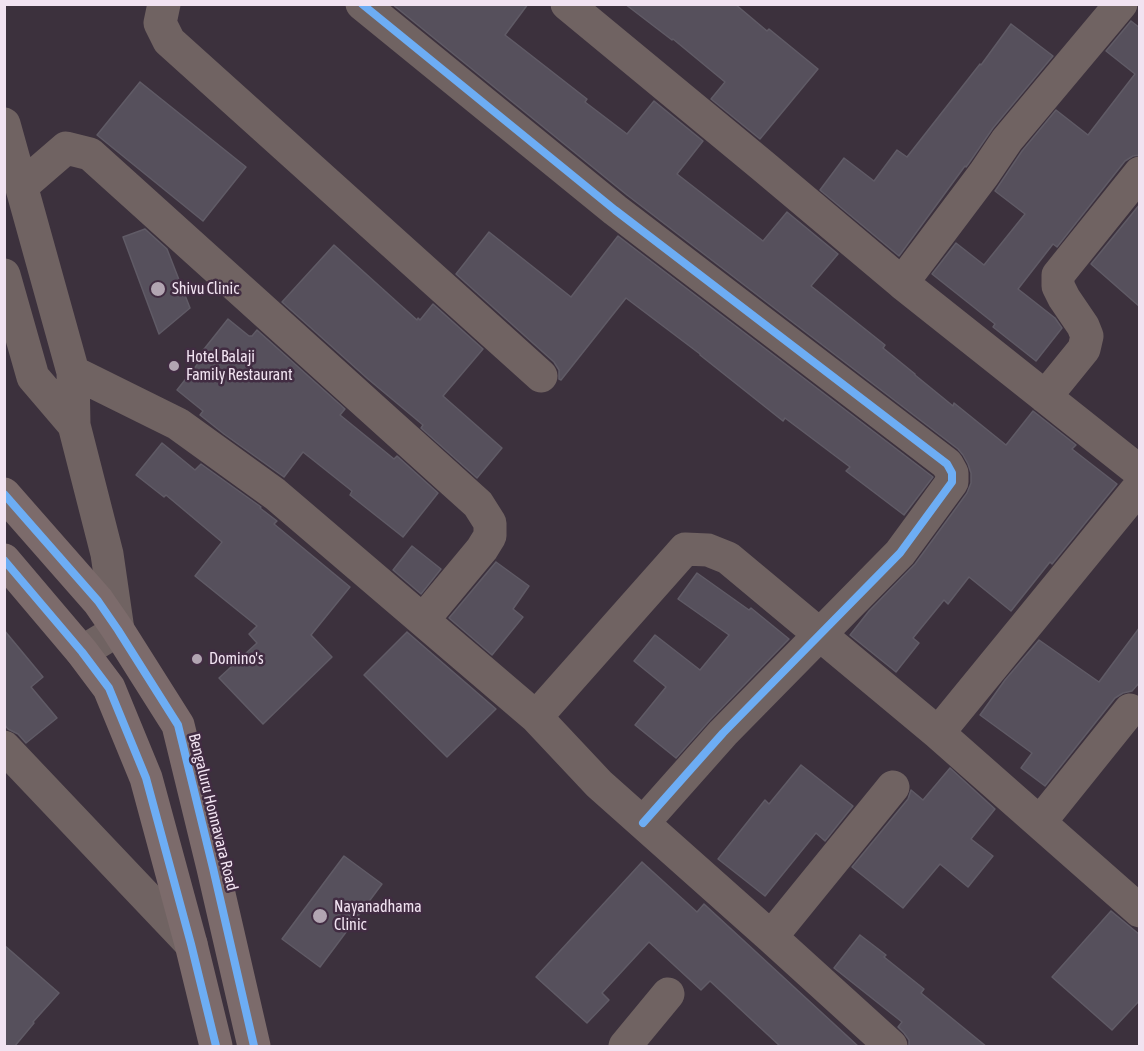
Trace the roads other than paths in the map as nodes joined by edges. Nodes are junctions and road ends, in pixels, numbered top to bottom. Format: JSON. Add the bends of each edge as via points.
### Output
{"nodes":[{"id":1,"x":164,"y":4,"type":"edge"},
{"id":2,"x":362,"y":4,"type":"edge"},
{"id":3,"x":567,"y":4,"type":"edge"},
{"id":4,"x":1121,"y":4,"type":"edge"},
{"id":5,"x":4,"y":124,"type":"edge"},
{"id":6,"x":1140,"y":173,"type":"edge"},
{"id":7,"x":22,"y":186,"type":"junction"},
{"id":8,"x":4,"y":274,"type":"edge"},
{"id":9,"x":902,"y":283,"type":"junction"},
{"id":10,"x":73,"y":372,"type":"junction"},
{"id":11,"x":541,"y":376,"type":"dead end"},
{"id":12,"x":1045,"y":397,"type":"junction"},
{"id":13,"x":74,"y":425,"type":"junction"},
{"id":14,"x":1140,"y":472,"type":"edge"},
{"id":15,"x":1140,"y":486,"type":"edge"},
{"id":16,"x":4,"y":494,"type":"edge"},
{"id":17,"x":5,"y":562,"type":"edge"},
{"id":18,"x":423,"y":620,"type":"junction"},
{"id":19,"x":118,"y":630,"type":"junction"},
{"id":20,"x":819,"y":635,"type":"junction"},
{"id":21,"x":82,"y":652,"type":"junction"},
{"id":22,"x":1130,"y":710,"type":"dead end"},
{"id":23,"x":536,"y":717,"type":"junction"},
{"id":24,"x":938,"y":733,"type":"junction"},
{"id":25,"x":4,"y":747,"type":"edge"},
{"id":26,"x":893,"y":787,"type":"dead end"},
{"id":27,"x":1040,"y":822,"type":"junction"},
{"id":28,"x":643,"y":823,"type":"junction"},
{"id":29,"x":1134,"y":893,"type":"edge"},
{"id":30,"x":771,"y":937,"type":"junction"},
{"id":31,"x":191,"y":944,"type":"junction"},
{"id":32,"x":668,"y":994,"type":"dead end"},
{"id":33,"x":216,"y":1047,"type":"edge"},
{"id":34,"x":254,"y":1047,"type":"edge"},
{"id":35,"x":625,"y":1047,"type":"edge"},
{"id":36,"x":891,"y":1047,"type":"edge"}],
"edges":[{"from":1,"to":11,"type":"street","via":[[160,22],[169,41]]},
{"from":2,"to":20,"type":"street","via":[[615,210],[947,464],[952,482],[900,553]]},
{"from":3,"to":9,"type":"street"},
{"from":4,"to":9,"type":"street","via":[[1007,140]]},
{"from":5,"to":7,"type":"street"},
{"from":6,"to":12,"type":"street","via":[[1058,275],[1058,286],[1087,336],[1084,349]]},
{"from":7,"to":10,"type":"street"},
{"from":7,"to":18,"type":"street","via":[[66,148],[90,154],[478,504],[490,523],[490,536]]},
{"from":8,"to":13,"type":"street","via":[[33,377]]},
{"from":9,"to":12,"type":"street"},
{"from":10,"to":13,"type":"street"},
{"from":10,"to":18,"type":"street","via":[[178,424],[275,494]]},
{"from":12,"to":14,"type":"street"},
{"from":13,"to":19,"type":"street","via":[[106,554]]},
{"from":15,"to":24,"type":"street"},
{"from":16,"to":19,"type":"main road","name":"Bengaluru Honnavara Road","via":[[98,601]]},
{"from":17,"to":21,"type":"main road"},
{"from":18,"to":23,"type":"street"},
{"from":19,"to":21,"type":"street"},
{"from":19,"to":34,"type":"main road","name":"Bengaluru Honnavara Road","via":[[178,725]]},
{"from":20,"to":23,"type":"street","via":[[728,558],[708,550],[685,549]]},
{"from":20,"to":24,"type":"street"},
{"from":20,"to":28,"type":"street","via":[[723,733]]},
{"from":21,"to":31,"type":"main road","via":[[109,688],[146,778]]},
{"from":22,"to":27,"type":"street"},
{"from":23,"to":28,"type":"street","via":[[599,784]]},
{"from":24,"to":27,"type":"street"},
{"from":25,"to":31,"type":"street"},
{"from":26,"to":30,"type":"street"},
{"from":27,"to":29,"type":"street"},
{"from":28,"to":30,"type":"street"},
{"from":30,"to":36,"type":"street"},
{"from":31,"to":33,"type":"main road"},
{"from":32,"to":35,"type":"street"}]}
